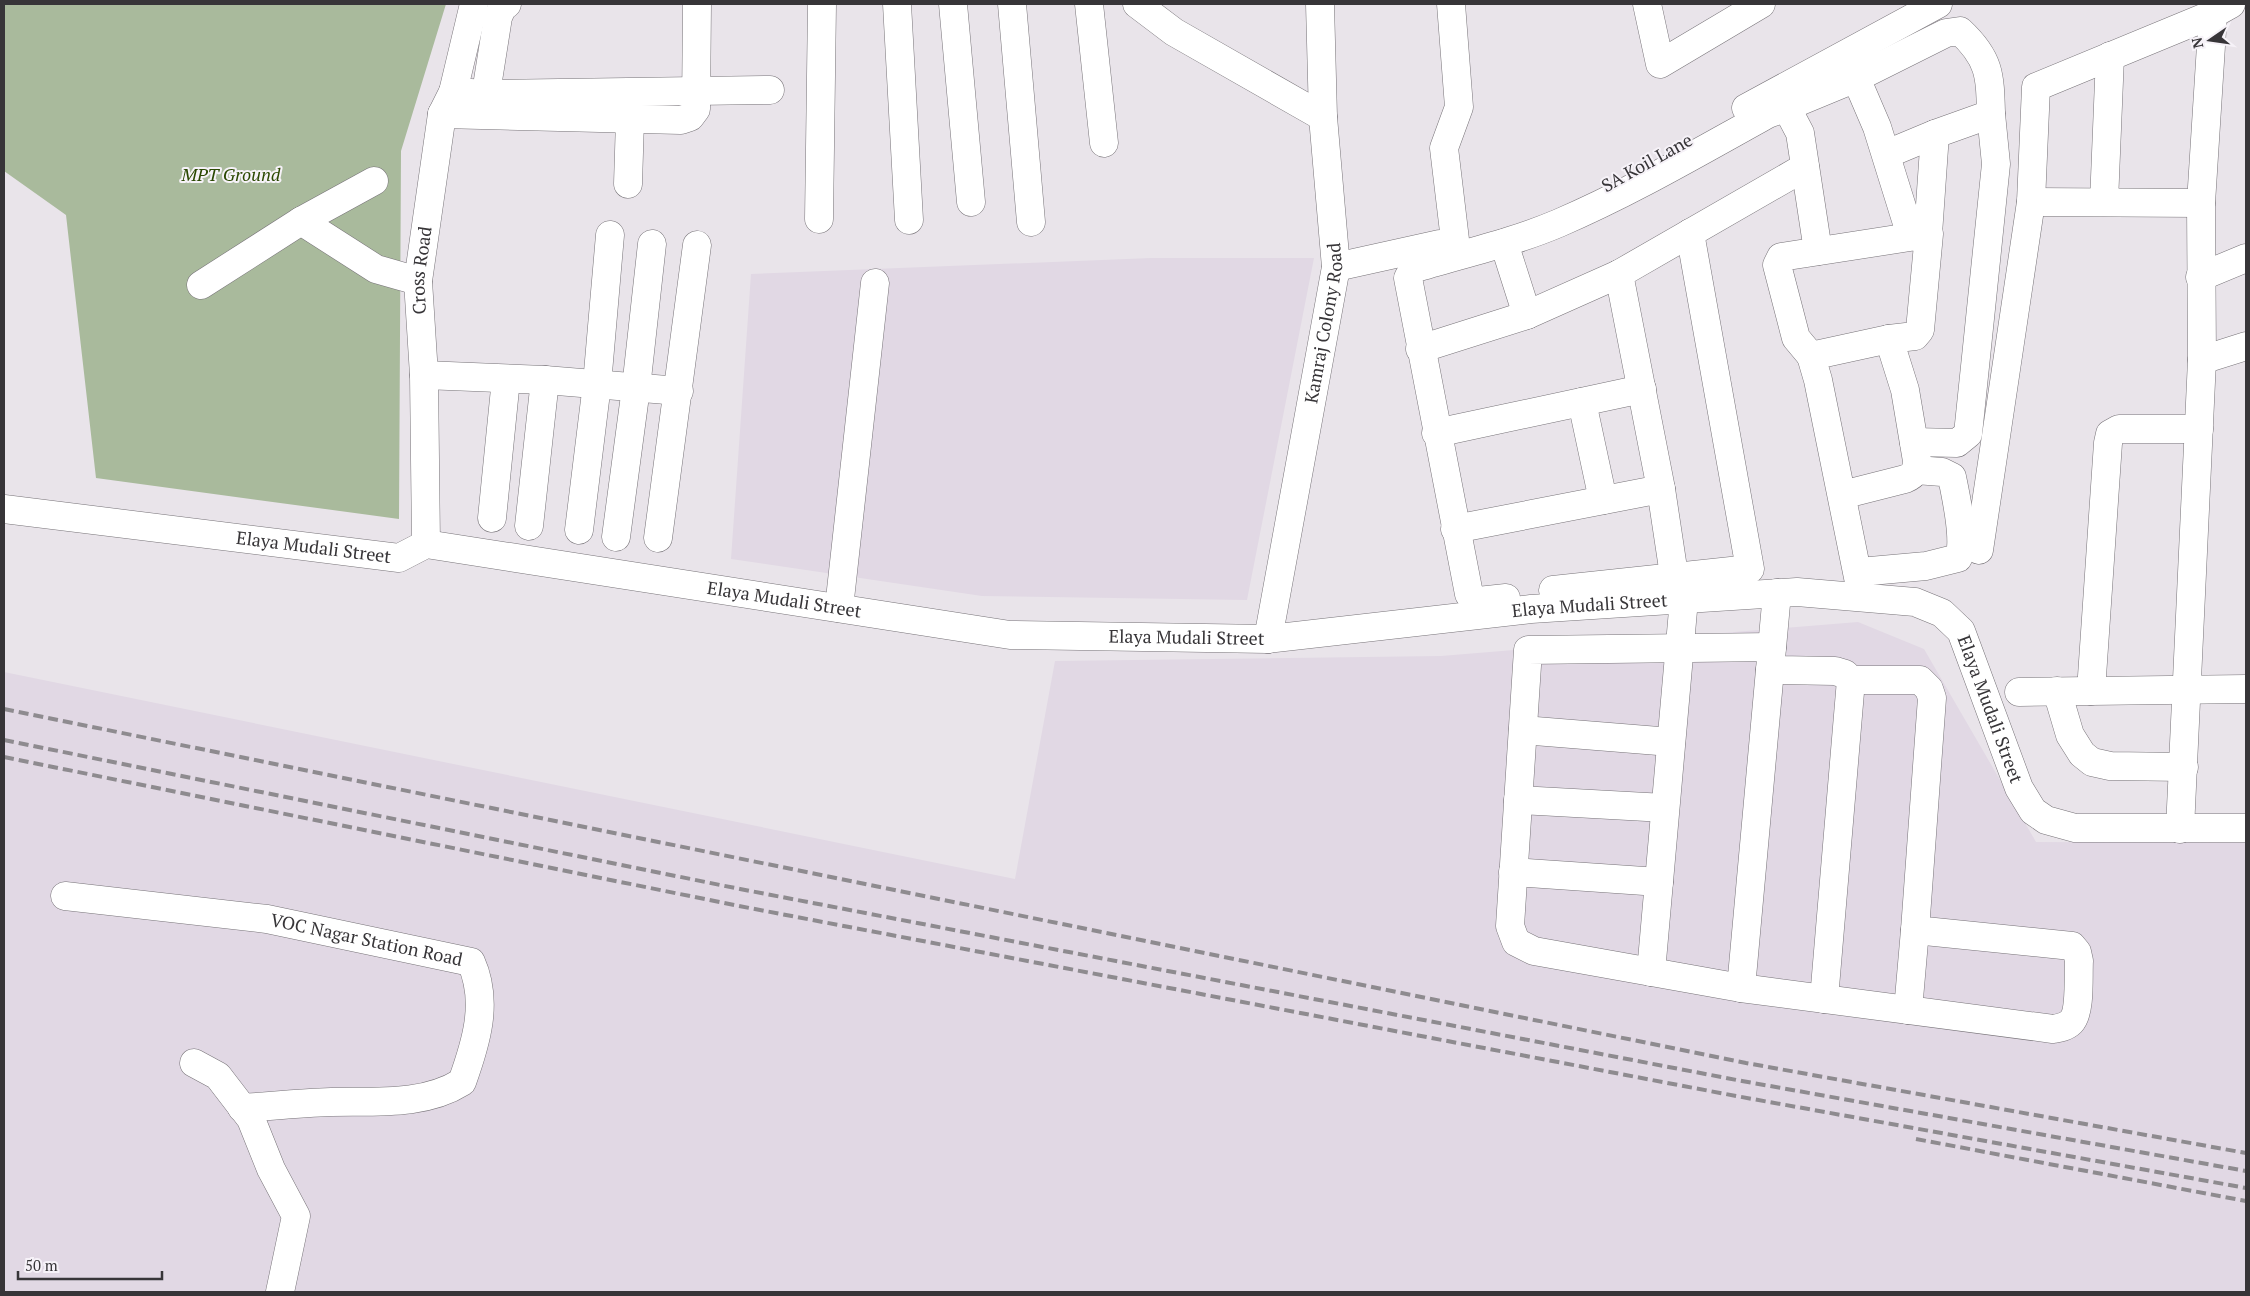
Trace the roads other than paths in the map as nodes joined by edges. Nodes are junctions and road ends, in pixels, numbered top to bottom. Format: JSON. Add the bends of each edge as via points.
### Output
{"nodes":[{"id":1,"x":474,"y":4,"type":"edge"},
{"id":2,"x":508,"y":4,"type":"edge"},
{"id":3,"x":697,"y":4,"type":"edge"},
{"id":4,"x":822,"y":4,"type":"edge"},
{"id":5,"x":897,"y":4,"type":"edge"},
{"id":6,"x":953,"y":4,"type":"edge"},
{"id":7,"x":1012,"y":4,"type":"edge"},
{"id":8,"x":1089,"y":4,"type":"edge"},
{"id":9,"x":1137,"y":4,"type":"edge"},
{"id":10,"x":1320,"y":4,"type":"edge"},
{"id":11,"x":1450,"y":4,"type":"edge"},
{"id":12,"x":1647,"y":4,"type":"edge"},
{"id":13,"x":1938,"y":4,"type":"edge"},
{"id":14,"x":1754,"y":6,"type":"edge"},
{"id":15,"x":2222,"y":9,"type":"edge"},
{"id":16,"x":2110,"y":56,"type":"junction"},
{"id":17,"x":1856,"y":78,"type":"junction"},
{"id":18,"x":770,"y":90,"type":"dead end"},
{"id":19,"x":695,"y":91,"type":"junction"},
{"id":20,"x":447,"y":103,"type":"junction"},
{"id":21,"x":485,"y":104,"type":"junction"},
{"id":22,"x":1781,"y":110,"type":"junction"},
{"id":23,"x":1992,"y":114,"type":"junction"},
{"id":24,"x":1323,"y":117,"type":"junction"},
{"id":25,"x":630,"y":120,"type":"junction"},
{"id":26,"x":1936,"y":134,"type":"junction"},
{"id":27,"x":1104,"y":143,"type":"dead end"},
{"id":28,"x":1886,"y":154,"type":"junction"},
{"id":29,"x":1805,"y":167,"type":"junction"},
{"id":30,"x":374,"y":181,"type":"dead end"},
{"id":31,"x":628,"y":184,"type":"dead end"},
{"id":32,"x":971,"y":202,"type":"dead end"},
{"id":33,"x":2031,"y":202,"type":"junction"},
{"id":34,"x":2104,"y":202,"type":"junction"},
{"id":35,"x":2201,"y":202,"type":"junction"},
{"id":36,"x":819,"y":219,"type":"dead end"},
{"id":37,"x":909,"y":220,"type":"dead end"},
{"id":38,"x":301,"y":221,"type":"junction"},
{"id":39,"x":1031,"y":222,"type":"dead end"},
{"id":40,"x":1690,"y":233,"type":"junction"},
{"id":41,"x":610,"y":235,"type":"dead end"},
{"id":42,"x":1919,"y":235,"type":"junction"},
{"id":43,"x":1456,"y":240,"type":"junction"},
{"id":44,"x":1504,"y":243,"type":"junction"},
{"id":45,"x":652,"y":244,"type":"dead end"},
{"id":46,"x":697,"y":245,"type":"dead end"},
{"id":47,"x":1818,"y":251,"type":"junction"},
{"id":48,"x":2246,"y":258,"type":"edge"},
{"id":49,"x":1336,"y":267,"type":"junction"},
{"id":50,"x":1619,"y":274,"type":"junction"},
{"id":51,"x":2200,"y":277,"type":"junction"},
{"id":52,"x":418,"y":281,"type":"junction"},
{"id":53,"x":875,"y":284,"type":"dead end"},
{"id":54,"x":201,"y":285,"type":"dead end"},
{"id":55,"x":1527,"y":315,"type":"junction"},
{"id":56,"x":1889,"y":340,"type":"junction"},
{"id":57,"x":2246,"y":346,"type":"edge"},
{"id":58,"x":1420,"y":349,"type":"junction"},
{"id":59,"x":1811,"y":356,"type":"junction"},
{"id":60,"x":2202,"y":360,"type":"junction"},
{"id":61,"x":424,"y":375,"type":"junction"},
{"id":62,"x":506,"y":379,"type":"junction"},
{"id":63,"x":545,"y":380,"type":"junction"},
{"id":64,"x":597,"y":384,"type":"junction"},
{"id":65,"x":636,"y":388,"type":"junction"},
{"id":66,"x":1642,"y":389,"type":"junction"},
{"id":67,"x":679,"y":391,"type":"junction"},
{"id":68,"x":1582,"y":402,"type":"junction"},
{"id":69,"x":2199,"y":428,"type":"junction"},
{"id":70,"x":1436,"y":432,"type":"junction"},
{"id":71,"x":1914,"y":442,"type":"junction"},
{"id":72,"x":1916,"y":470,"type":"junction"},
{"id":73,"x":1661,"y":489,"type":"junction"},
{"id":74,"x":1842,"y":495,"type":"junction"},
{"id":75,"x":1603,"y":500,"type":"junction"},
{"id":76,"x":4,"y":509,"type":"edge"},
{"id":77,"x":492,"y":518,"type":"dead end"},
{"id":78,"x":529,"y":526,"type":"dead end"},
{"id":79,"x":1455,"y":529,"type":"junction"},
{"id":80,"x":579,"y":530,"type":"dead end"},
{"id":81,"x":616,"y":537,"type":"dead end"},
{"id":82,"x":658,"y":538,"type":"dead end"},
{"id":83,"x":426,"y":544,"type":"junction"},
{"id":84,"x":1980,"y":550,"type":"dead end"},
{"id":85,"x":1860,"y":585,"type":"junction"},
{"id":86,"x":1678,"y":592,"type":"junction"},
{"id":87,"x":1777,"y":593,"type":"junction"},
{"id":88,"x":839,"y":608,"type":"junction"},
{"id":89,"x":1268,"y":638,"type":"junction"},
{"id":90,"x":1680,"y":648,"type":"junction"},
{"id":91,"x":1771,"y":658,"type":"junction"},
{"id":92,"x":1851,"y":680,"type":"junction"},
{"id":93,"x":2188,"y":689,"type":"junction"},
{"id":94,"x":2246,"y":689,"type":"edge"},
{"id":95,"x":2057,"y":691,"type":"junction"},
{"id":96,"x":2091,"y":691,"type":"junction"},
{"id":97,"x":2019,"y":692,"type":"dead end"},
{"id":98,"x":1523,"y":730,"type":"junction"},
{"id":99,"x":1671,"y":742,"type":"junction"},
{"id":100,"x":2184,"y":767,"type":"junction"},
{"id":101,"x":1518,"y":800,"type":"junction"},
{"id":102,"x":1665,"y":808,"type":"junction"},
{"id":103,"x":2246,"y":828,"type":"edge"},
{"id":104,"x":2180,"y":829,"type":"junction"},
{"id":105,"x":1513,"y":872,"type":"junction"},
{"id":106,"x":1659,"y":882,"type":"junction"},
{"id":107,"x":65,"y":896,"type":"dead end"},
{"id":108,"x":1915,"y":930,"type":"junction"},
{"id":109,"x":1651,"y":972,"type":"junction"},
{"id":110,"x":1741,"y":988,"type":"junction"},
{"id":111,"x":1824,"y":999,"type":"junction"},
{"id":112,"x":1908,"y":1010,"type":"junction"},
{"id":113,"x":194,"y":1063,"type":"dead end"},
{"id":114,"x":242,"y":1108,"type":"junction"},
{"id":115,"x":280,"y":1292,"type":"edge"}],
"edges":[{"from":1,"to":20,"type":"street","name":"Cross Road"},
{"from":2,"to":21,"type":"street","via":[[498,17]]},
{"from":3,"to":19,"type":"street"},
{"from":4,"to":36,"type":"street"},
{"from":5,"to":37,"type":"street"},
{"from":6,"to":32,"type":"street"},
{"from":7,"to":39,"type":"street"},
{"from":8,"to":27,"type":"street"},
{"from":9,"to":24,"type":"street","via":[[1174,32]]},
{"from":10,"to":24,"type":"street","name":"Kamraj Colony Road"},
{"from":11,"to":43,"type":"street","via":[[1459,107],[1444,148]]},
{"from":12,"to":14,"type":"street","via":[[1660,64]]},
{"from":13,"to":43,"type":"street","name":"SA Koil Lane","via":[[1539,222]]},
{"from":15,"to":16,"type":"street"},
{"from":15,"to":35,"type":"street"},
{"from":16,"to":33,"type":"street","via":[[2036,87]]},
{"from":16,"to":34,"type":"street"},
{"from":17,"to":22,"type":"street"},
{"from":17,"to":23,"type":"street","via":[[1946,33],[1960,30],[1976,46],[1990,74]]},
{"from":17,"to":28,"type":"street"},
{"from":18,"to":19,"type":"street"},
{"from":19,"to":21,"type":"street"},
{"from":19,"to":25,"type":"street","via":[[696,109],[690,117],[681,120]]},
{"from":20,"to":21,"type":"street"},
{"from":20,"to":52,"type":"street","name":"Cross Road"},
{"from":21,"to":25,"type":"street"},
{"from":22,"to":29,"type":"street","via":[[1790,114],[1800,133]]},
{"from":22,"to":44,"type":"street","via":[[1558,224]]},
{"from":23,"to":26,"type":"street"},
{"from":23,"to":71,"type":"street","via":[[1996,164],[1968,434],[1957,443]]},
{"from":24,"to":49,"type":"street","name":"Kamraj Colony Road"},
{"from":25,"to":31,"type":"street"},
{"from":26,"to":28,"type":"street"},
{"from":26,"to":42,"type":"street"},
{"from":28,"to":42,"type":"street"},
{"from":29,"to":40,"type":"street"},
{"from":29,"to":47,"type":"street"},
{"from":30,"to":38,"type":"street"},
{"from":33,"to":34,"type":"street"},
{"from":33,"to":84,"type":"street"},
{"from":34,"to":35,"type":"street"},
{"from":35,"to":51,"type":"street"},
{"from":38,"to":52,"type":"street","via":[[376,268]]},
{"from":38,"to":54,"type":"street"},
{"from":40,"to":50,"type":"street"},
{"from":40,"to":86,"type":"street","via":[[1750,569]]},
{"from":41,"to":64,"type":"street"},
{"from":42,"to":47,"type":"street"},
{"from":42,"to":56,"type":"street","via":[[1920,330],[1915,336]]},
{"from":43,"to":49,"type":"street","name":"SA Koil Lane"},
{"from":44,"to":55,"type":"street"},
{"from":44,"to":58,"type":"street","via":[[1413,269],[1408,278]]},
{"from":45,"to":65,"type":"street"},
{"from":46,"to":67,"type":"street"},
{"from":47,"to":59,"type":"street","via":[[1781,257],[1777,265],[1796,338]]},
{"from":48,"to":51,"type":"street"},
{"from":49,"to":89,"type":"street","name":"Kamraj Colony Road"},
{"from":50,"to":55,"type":"street"},
{"from":50,"to":66,"type":"street"},
{"from":51,"to":60,"type":"street"},
{"from":52,"to":61,"type":"street","name":"Cross Road"},
{"from":53,"to":88,"type":"street"},
{"from":55,"to":58,"type":"street"},
{"from":56,"to":59,"type":"street"},
{"from":56,"to":71,"type":"street","via":[[1905,390]]},
{"from":57,"to":60,"type":"street"},
{"from":58,"to":70,"type":"street"},
{"from":59,"to":74,"type":"street"},
{"from":60,"to":69,"type":"street"},
{"from":61,"to":62,"type":"street"},
{"from":61,"to":83,"type":"street","name":"Cross Road"},
{"from":62,"to":63,"type":"street"},
{"from":62,"to":77,"type":"street"},
{"from":63,"to":64,"type":"street"},
{"from":63,"to":78,"type":"street"},
{"from":64,"to":65,"type":"street"},
{"from":64,"to":80,"type":"street"},
{"from":65,"to":67,"type":"street"},
{"from":65,"to":81,"type":"street"},
{"from":66,"to":68,"type":"street"},
{"from":66,"to":73,"type":"street"},
{"from":67,"to":82,"type":"street"},
{"from":68,"to":70,"type":"street"},
{"from":68,"to":75,"type":"street"},
{"from":69,"to":93,"type":"street"},
{"from":69,"to":96,"type":"street","via":[[2118,430],[2110,434]]},
{"from":70,"to":79,"type":"street"},
{"from":71,"to":72,"type":"street"},
{"from":72,"to":74,"type":"street","via":[[1913,476],[1905,479]]},
{"from":72,"to":85,"type":"street","via":[[1942,472],[1952,477],[1962,539],[1961,554],[1958,558]]},
{"from":73,"to":75,"type":"street"},
{"from":73,"to":86,"type":"street"},
{"from":74,"to":85,"type":"street"},
{"from":75,"to":79,"type":"street"},
{"from":76,"to":83,"type":"street","name":"Elaya Mudali Street","via":[[399,558]]},
{"from":79,"to":86,"type":"street","via":[[1469,594],[1478,601]]},
{"from":83,"to":88,"type":"street","name":"Elaya Mudali Street"},
{"from":85,"to":87,"type":"street","name":"Elaya Mudali Street"},
{"from":85,"to":104,"type":"street","name":"Elaya Mudali Street","via":[[1942,613],[1961,631],[2019,788],[2033,811],[2046,820],[2075,828]]},
{"from":86,"to":87,"type":"street","name":"Elaya Mudali Street"},
{"from":86,"to":89,"type":"street","name":"Elaya Mudali Street"},
{"from":86,"to":90,"type":"street"},
{"from":87,"to":91,"type":"street"},
{"from":88,"to":89,"type":"street","name":"Elaya Mudali Street","via":[[1010,635]]},
{"from":90,"to":91,"type":"street"},
{"from":90,"to":98,"type":"street","via":[[1528,650]]},
{"from":90,"to":99,"type":"street"},
{"from":91,"to":92,"type":"street","via":[[1835,670]]},
{"from":91,"to":110,"type":"street"},
{"from":92,"to":108,"type":"street","via":[[1920,680],[1932,698]]},
{"from":92,"to":111,"type":"street"},
{"from":93,"to":94,"type":"street"},
{"from":93,"to":96,"type":"street"},
{"from":93,"to":100,"type":"street"},
{"from":95,"to":96,"type":"street"},
{"from":95,"to":97,"type":"street"},
{"from":95,"to":100,"type":"street","via":[[2070,735],[2082,754],[2092,762],[2110,766]]},
{"from":98,"to":99,"type":"street"},
{"from":98,"to":101,"type":"street"},
{"from":99,"to":102,"type":"street"},
{"from":100,"to":104,"type":"street"},
{"from":101,"to":102,"type":"street"},
{"from":101,"to":105,"type":"street"},
{"from":102,"to":106,"type":"street"},
{"from":103,"to":104,"type":"street","name":"Elaya Mudali Street"},
{"from":105,"to":106,"type":"street"},
{"from":105,"to":109,"type":"street","via":[[1510,926],[1516,942],[1534,951]]},
{"from":106,"to":109,"type":"street"},
{"from":107,"to":114,"type":"street","name":"VOC Nagar Station Road","via":[[267,919],[472,962],[481,1008],[462,1082],[446,1092],[416,1100]]},
{"from":108,"to":112,"type":"street"},
{"from":108,"to":112,"type":"street","via":[[2072,946],[2079,960],[2076,1011],[2071,1022],[2053,1029]]},
{"from":109,"to":110,"type":"street"},
{"from":110,"to":111,"type":"street"},
{"from":111,"to":112,"type":"street"},
{"from":113,"to":114,"type":"street","via":[[218,1076]]},
{"from":114,"to":115,"type":"street","via":[[251,1119],[271,1169],[296,1216]]}]}
